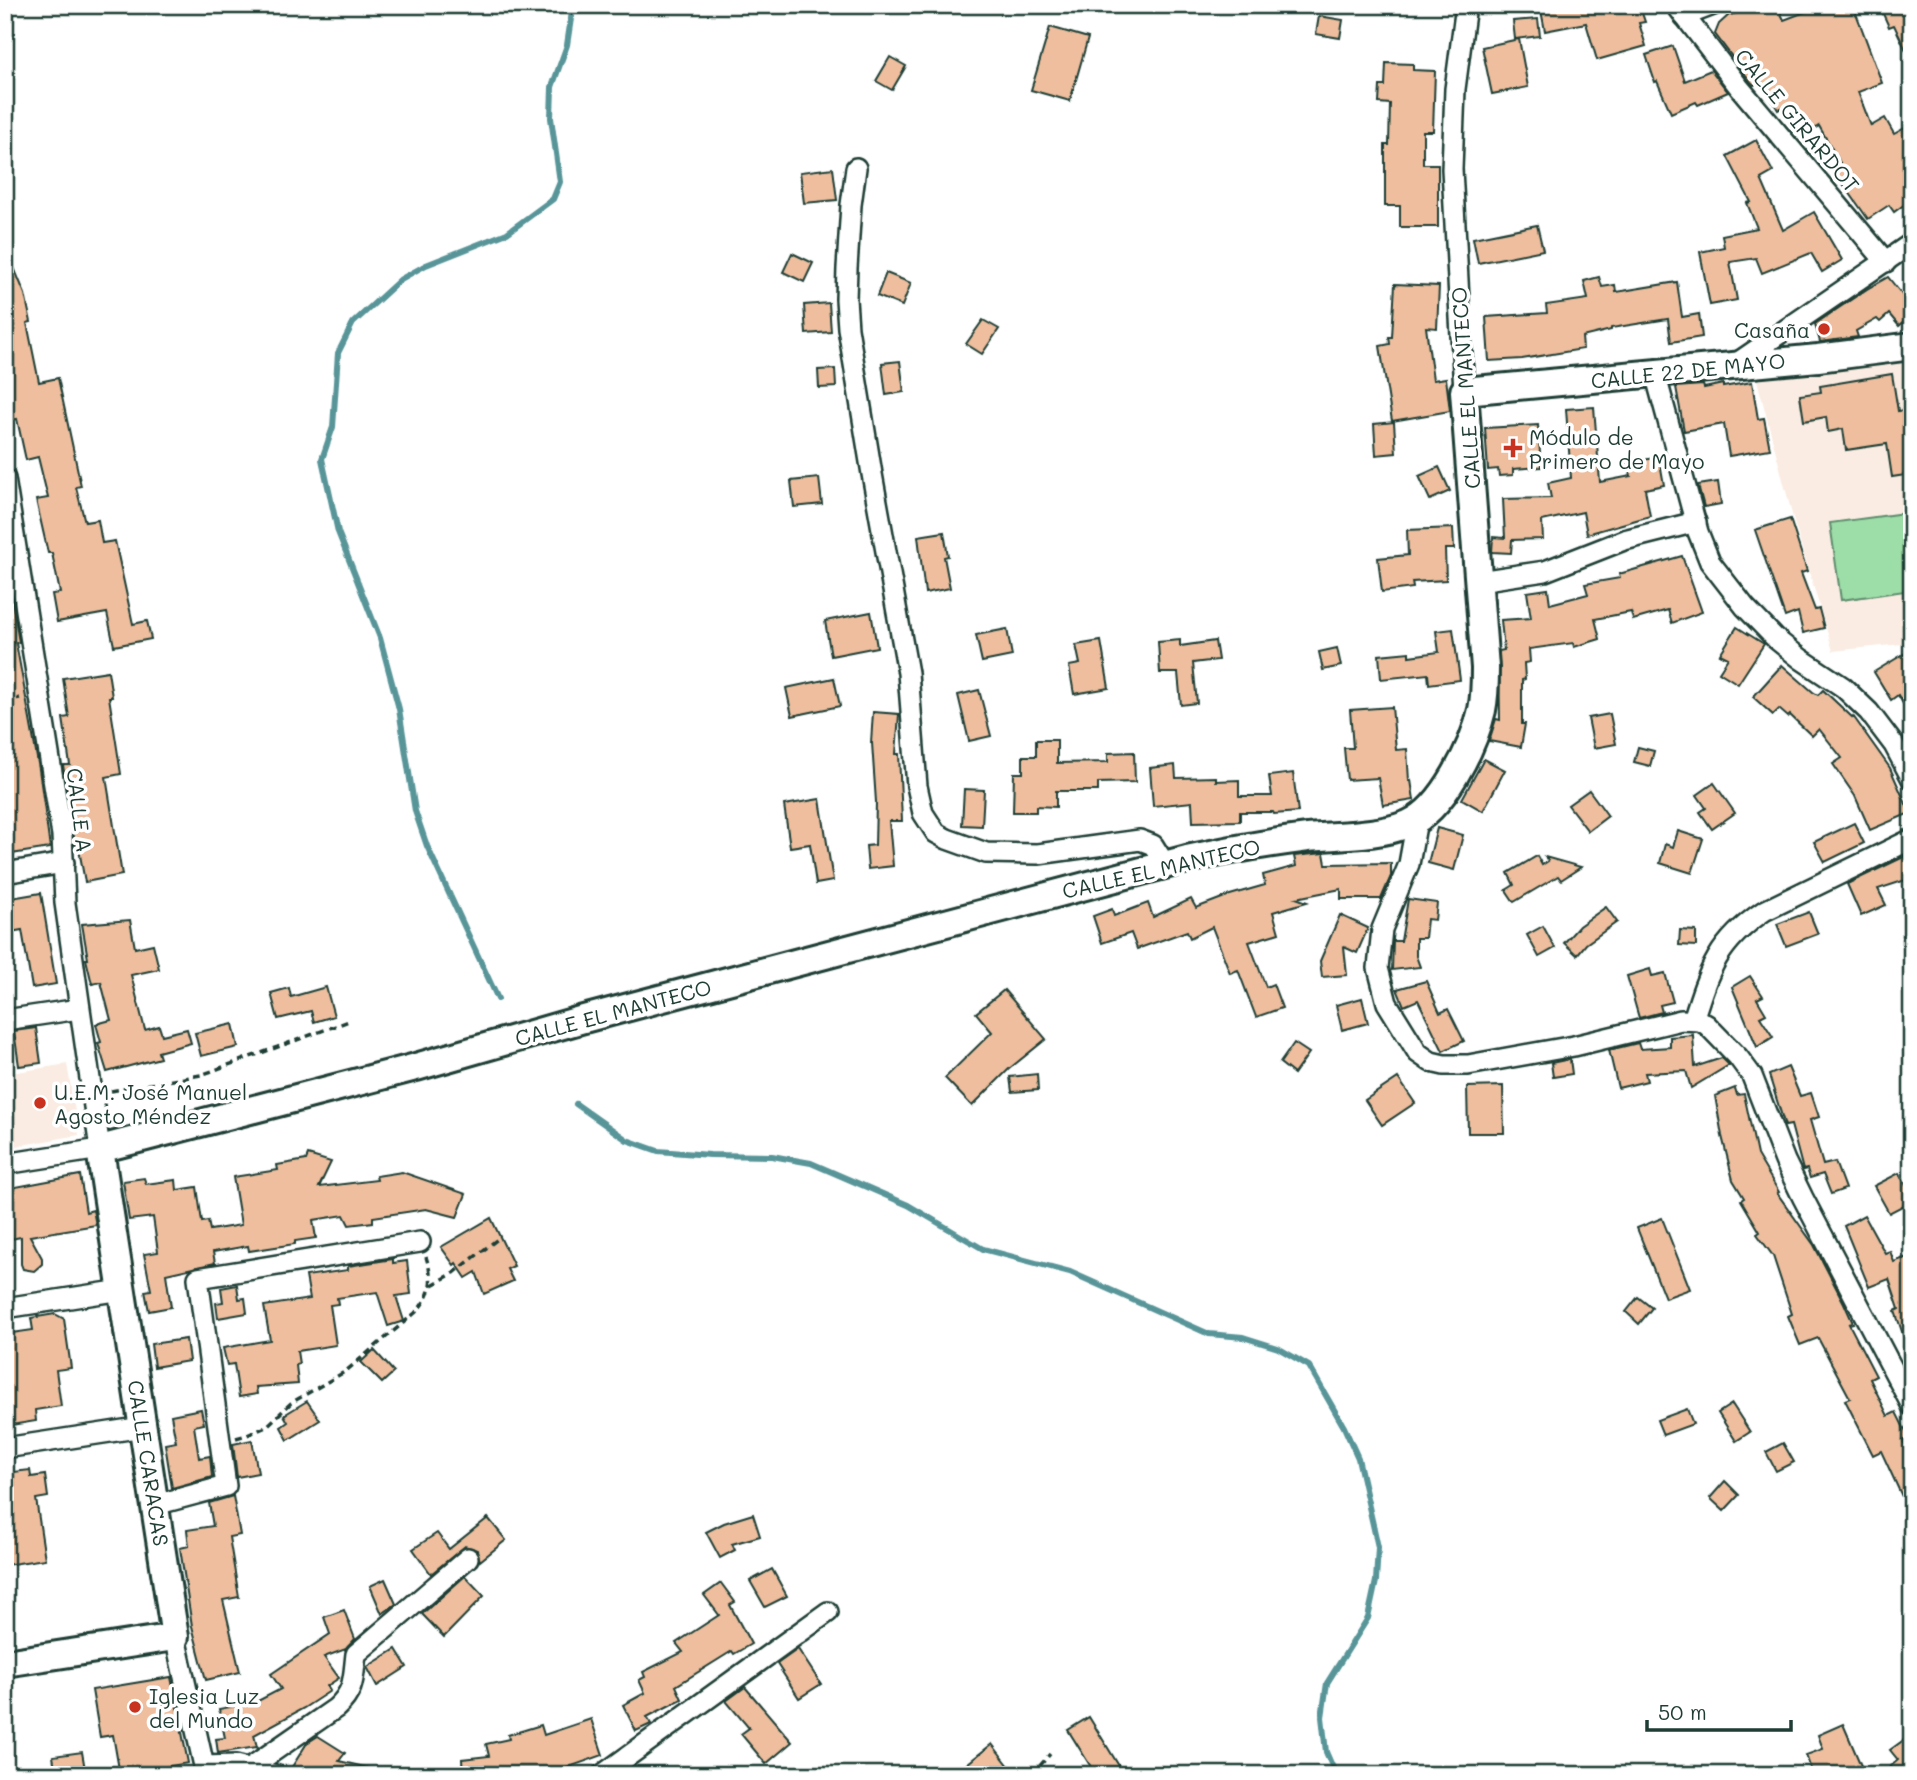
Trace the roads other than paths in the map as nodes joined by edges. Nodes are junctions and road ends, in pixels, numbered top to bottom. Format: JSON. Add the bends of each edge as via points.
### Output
{"nodes":[{"id":1,"x":1466,"y":5,"type":"edge"},
{"id":2,"x":1713,"y":5,"type":"edge"},
{"id":3,"x":1681,"y":10,"type":"edge"},
{"id":4,"x":856,"y":168,"type":"dead end"},
{"id":5,"x":1912,"y":243,"type":"edge"},
{"id":6,"x":1886,"y":262,"type":"junction"},
{"id":7,"x":1912,"y":346,"type":"edge"},
{"id":8,"x":1733,"y":365,"type":"junction"},
{"id":9,"x":1655,"y":373,"type":"junction"},
{"id":10,"x":1464,"y":391,"type":"junction"},
{"id":11,"x":5,"y":479,"type":"edge"},
{"id":12,"x":1696,"y":523,"type":"junction"},
{"id":13,"x":1479,"y":581,"type":"junction"},
{"id":14,"x":1912,"y":779,"type":"edge"},
{"id":15,"x":1417,"y":820,"type":"junction"},
{"id":16,"x":1912,"y":839,"type":"edge"},
{"id":17,"x":64,"y":863,"type":"junction"},
{"id":18,"x":1165,"y":864,"type":"junction"},
{"id":19,"x":5,"y":873,"type":"edge"},
{"id":20,"x":79,"y":1009,"type":"junction"},
{"id":21,"x":5,"y":1020,"type":"edge"},
{"id":22,"x":1693,"y":1020,"type":"junction"},
{"id":23,"x":100,"y":1149,"type":"junction"},
{"id":24,"x":5,"y":1164,"type":"edge"},
{"id":25,"x":420,"y":1242,"type":"road end"},
{"id":26,"x":122,"y":1290,"type":"junction"},
{"id":27,"x":5,"y":1308,"type":"edge"},
{"id":28,"x":1912,"y":1406,"type":"edge"},
{"id":29,"x":143,"y":1427,"type":"junction"},
{"id":30,"x":5,"y":1448,"type":"edge"},
{"id":31,"x":155,"y":1505,"type":"junction"},
{"id":32,"x":468,"y":1558,"type":"dead end"},
{"id":33,"x":828,"y":1612,"type":"dead end"},
{"id":34,"x":175,"y":1637,"type":"junction"},
{"id":35,"x":5,"y":1663,"type":"edge"},
{"id":36,"x":251,"y":1767,"type":"junction"},
{"id":37,"x":205,"y":1770,"type":"edge"},
{"id":38,"x":275,"y":1775,"type":"edge"},
{"id":39,"x":602,"y":1775,"type":"edge"}],
"edges":[{"from":1,"to":10,"type":"street","name":"CALLE EL MANTECO","via":[[1455,89],[1452,169]]},
{"from":2,"to":3,"type":"street"},
{"from":3,"to":6,"type":"street","name":"CALLE GIRARDOT","via":[[1739,87]]},
{"from":4,"to":18,"type":"street","via":[[850,205],[848,328],[908,673],[923,813],[936,833],[986,853],[1038,855],[1140,840],[1153,845]]},
{"from":5,"to":6,"type":"street"},
{"from":6,"to":8,"type":"street"},
{"from":7,"to":8,"type":"street","name":"CALLE 22 DE MAYO"},
{"from":8,"to":9,"type":"street","name":"CALLE 22 DE MAYO"},
{"from":9,"to":10,"type":"street","name":"CALLE 22 DE MAYO"},
{"from":9,"to":12,"type":"street"},
{"from":10,"to":13,"type":"street","name":"CALLE EL MANTECO"},
{"from":11,"to":17,"type":"street","name":"CALLE A"},
{"from":12,"to":13,"type":"street","via":[[1624,540],[1545,571]]},
{"from":12,"to":14,"type":"street","via":[[1710,562],[1745,607],[1776,639],[1843,687],[1869,712]]},
{"from":13,"to":15,"type":"street","name":"CALLE EL MANTECO","via":[[1485,668],[1481,712],[1441,796]]},
{"from":15,"to":18,"type":"street","name":"CALLE EL MANTECO","via":[[1384,830],[1273,842]]},
{"from":15,"to":22,"type":"street","via":[[1409,864],[1382,929],[1378,968],[1387,1003],[1418,1053],[1431,1062],[1468,1065]]},
{"from":16,"to":22,"type":"street","via":[[1743,925],[1713,962]]},
{"from":17,"to":19,"type":"street"},
{"from":17,"to":20,"type":"street","name":"CALLE A"},
{"from":18,"to":23,"type":"street","name":"CALLE EL MANTECO"},
{"from":20,"to":21,"type":"street"},
{"from":20,"to":23,"type":"street","name":"CALLE A"},
{"from":22,"to":28,"type":"street","via":[[1717,1034],[1752,1076],[1785,1161]]},
{"from":23,"to":24,"type":"street"},
{"from":23,"to":26,"type":"street","name":"CALLE CARACAS"},
{"from":25,"to":31,"type":"street","via":[[198,1278],[226,1486]]},
{"from":26,"to":27,"type":"street"},
{"from":26,"to":29,"type":"street","name":"CALLE CARACAS"},
{"from":29,"to":30,"type":"street"},
{"from":29,"to":31,"type":"street","name":"CALLE CARACAS"},
{"from":31,"to":34,"type":"street","name":"CALLE CARACAS"},
{"from":32,"to":36,"type":"street","via":[[356,1654],[348,1698]]},
{"from":33,"to":39,"type":"street"},
{"from":34,"to":35,"type":"street"},
{"from":34,"to":37,"type":"street","name":"CALLE CARACAS"},
{"from":36,"to":37,"type":"street"},
{"from":36,"to":38,"type":"street"}]}
